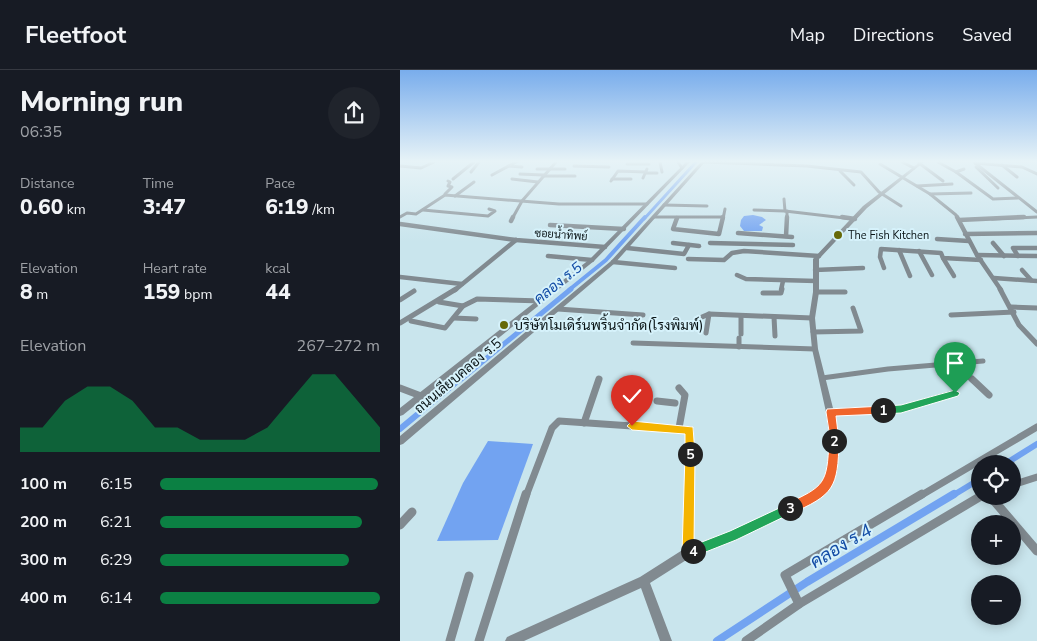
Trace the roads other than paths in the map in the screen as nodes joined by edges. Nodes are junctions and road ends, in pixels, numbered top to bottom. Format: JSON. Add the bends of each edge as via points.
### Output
{"nodes":[{"id":1,"x":450,"y":189,"type":"edge"},
{"id":2,"x":465,"y":189,"type":"edge"},
{"id":3,"x":532,"y":189,"type":"edge"},
{"id":4,"x":662,"y":189,"type":"edge"},
{"id":5,"x":679,"y":189,"type":"edge"},
{"id":6,"x":878,"y":189,"type":"edge"},
{"id":7,"x":890,"y":189,"type":"edge"},
{"id":8,"x":921,"y":189,"type":"edge"},
{"id":9,"x":979,"y":189,"type":"edge"},
{"id":10,"x":1007,"y":189,"type":"edge"},
{"id":11,"x":971,"y":193,"type":"dead end"},
{"id":12,"x":883,"y":194,"type":"junction"},
{"id":13,"x":930,"y":194,"type":"junction"},
{"id":14,"x":445,"y":195,"type":"junction"},
{"id":15,"x":456,"y":196,"type":"junction"},
{"id":16,"x":1018,"y":198,"type":"junction"},
{"id":17,"x":784,"y":199,"type":"dead end"},
{"id":18,"x":522,"y":201,"type":"junction"},
{"id":19,"x":647,"y":204,"type":"junction"},
{"id":20,"x":664,"y":205,"type":"junction"},
{"id":21,"x":706,"y":206,"type":"dead end"},
{"id":22,"x":901,"y":206,"type":"dead end"},
{"id":23,"x":489,"y":209,"type":"dead end"},
{"id":24,"x":725,"y":209,"type":"dead end"},
{"id":25,"x":423,"y":210,"type":"junction"},
{"id":26,"x":754,"y":210,"type":"dead end"},
{"id":27,"x":786,"y":211,"type":"junction"},
{"id":28,"x":1037,"y":212,"type":"edge"},
{"id":29,"x":400,"y":217,"type":"edge"},
{"id":30,"x":654,"y":217,"type":"junction"},
{"id":31,"x":723,"y":217,"type":"junction"},
{"id":32,"x":1037,"y":217,"type":"edge"},
{"id":33,"x":562,"y":218,"type":"dead end"},
{"id":34,"x":582,"y":218,"type":"dead end"},
{"id":35,"x":677,"y":218,"type":"junction"},
{"id":36,"x":604,"y":219,"type":"dead end"},
{"id":37,"x":855,"y":219,"type":"junction"},
{"id":38,"x":959,"y":220,"type":"junction"},
{"id":39,"x":511,"y":221,"type":"dead end"},
{"id":40,"x":400,"y":224,"type":"edge"},
{"id":41,"x":550,"y":225,"type":"dead end"},
{"id":42,"x":557,"y":225,"type":"junction"},
{"id":43,"x":576,"y":226,"type":"junction"},
{"id":44,"x":600,"y":227,"type":"junction"},
{"id":45,"x":624,"y":229,"type":"junction"},
{"id":46,"x":738,"y":233,"type":"dead end"},
{"id":47,"x":1037,"y":233,"type":"edge"},
{"id":48,"x":965,"y":234,"type":"junction"},
{"id":49,"x":765,"y":236,"type":"dead end"},
{"id":50,"x":786,"y":236,"type":"junction"},
{"id":51,"x":792,"y":237,"type":"dead end"},
{"id":52,"x":937,"y":239,"type":"dead end"},
{"id":53,"x":516,"y":240,"type":"junction"},
{"id":54,"x":969,"y":240,"type":"junction"},
{"id":55,"x":710,"y":242,"type":"dead end"},
{"id":56,"x":766,"y":243,"type":"junction"},
{"id":57,"x":993,"y":243,"type":"dead end"},
{"id":58,"x":673,"y":244,"type":"dead end"},
{"id":59,"x":689,"y":245,"type":"junction"},
{"id":60,"x":793,"y":245,"type":"dead end"},
{"id":61,"x":699,"y":246,"type":"dead end"},
{"id":62,"x":605,"y":247,"type":"junction"},
{"id":63,"x":627,"y":248,"type":"junction"},
{"id":64,"x":1037,"y":248,"type":"edge"},
{"id":65,"x":898,"y":250,"type":"junction"},
{"id":66,"x":919,"y":251,"type":"junction"},
{"id":67,"x":765,"y":252,"type":"junction"},
{"id":68,"x":977,"y":254,"type":"junction"},
{"id":69,"x":548,"y":256,"type":"dead end"},
{"id":70,"x":819,"y":256,"type":"junction"},
{"id":71,"x":1004,"y":256,"type":"junction"},
{"id":72,"x":1018,"y":256,"type":"junction"},
{"id":73,"x":1037,"y":256,"type":"edge"},
{"id":74,"x":943,"y":258,"type":"junction"},
{"id":75,"x":688,"y":259,"type":"dead end"},
{"id":76,"x":592,"y":260,"type":"junction"},
{"id":77,"x":981,"y":260,"type":"junction"},
{"id":78,"x":613,"y":262,"type":"junction"},
{"id":79,"x":675,"y":268,"type":"dead end"},
{"id":80,"x":863,"y":268,"type":"dead end"},
{"id":81,"x":884,"y":268,"type":"dead end"},
{"id":82,"x":815,"y":270,"type":"junction"},
{"id":83,"x":1022,"y":270,"type":"dead end"},
{"id":84,"x":737,"y":275,"type":"dead end"},
{"id":85,"x":932,"y":275,"type":"dead end"},
{"id":86,"x":910,"y":276,"type":"dead end"},
{"id":87,"x":954,"y":276,"type":"dead end"},
{"id":88,"x":400,"y":277,"type":"edge"},
{"id":89,"x":994,"y":278,"type":"junction"},
{"id":90,"x":1034,"y":280,"type":"edge"},
{"id":91,"x":783,"y":281,"type":"junction"},
{"id":92,"x":816,"y":281,"type":"junction"},
{"id":93,"x":462,"y":284,"type":"junction"},
{"id":94,"x":414,"y":291,"type":"dead end"},
{"id":95,"x":763,"y":292,"type":"dead end"},
{"id":96,"x":816,"y":292,"type":"junction"},
{"id":97,"x":844,"y":292,"type":"dead end"},
{"id":98,"x":400,"y":300,"type":"edge"},
{"id":99,"x":542,"y":301,"type":"junction"},
{"id":100,"x":439,"y":302,"type":"dead end"},
{"id":101,"x":463,"y":306,"type":"junction"},
{"id":102,"x":853,"y":308,"type":"dead end"},
{"id":103,"x":1037,"y":308,"type":"edge"},
{"id":104,"x":558,"y":309,"type":"junction"},
{"id":105,"x":1012,"y":309,"type":"junction"},
{"id":106,"x":709,"y":314,"type":"junction"},
{"id":107,"x":643,"y":315,"type":"dead end"},
{"id":108,"x":951,"y":315,"type":"dead end"},
{"id":109,"x":741,"y":316,"type":"junction"},
{"id":110,"x":702,"y":317,"type":"dead end"},
{"id":111,"x":774,"y":317,"type":"junction"},
{"id":112,"x":454,"y":318,"type":"junction"},
{"id":113,"x":812,"y":318,"type":"junction"},
{"id":114,"x":476,"y":319,"type":"dead end"},
{"id":115,"x":411,"y":321,"type":"dead end"},
{"id":116,"x":400,"y":323,"type":"edge"},
{"id":117,"x":814,"y":332,"type":"junction"},
{"id":118,"x":706,"y":333,"type":"dead end"},
{"id":119,"x":775,"y":336,"type":"dead end"},
{"id":120,"x":633,"y":343,"type":"dead end"},
{"id":121,"x":1037,"y":344,"type":"edge"},
{"id":122,"x":739,"y":347,"type":"junction"},
{"id":123,"x":815,"y":349,"type":"junction"},
{"id":124,"x":983,"y":361,"type":"dead end"},
{"id":125,"x":955,"y":364,"type":"junction"},
{"id":126,"x":822,"y":378,"type":"junction"},
{"id":127,"x":599,"y":379,"type":"dead end"},
{"id":128,"x":642,"y":384,"type":"dead end"},
{"id":129,"x":400,"y":388,"type":"edge"},
{"id":130,"x":679,"y":388,"type":"dead end"},
{"id":131,"x":955,"y":393,"type":"dead end"},
{"id":132,"x":989,"y":395,"type":"dead end"},
{"id":133,"x":421,"y":396,"type":"junction"},
{"id":134,"x":657,"y":401,"type":"dead end"},
{"id":135,"x":680,"y":403,"type":"junction"},
{"id":136,"x":830,"y":412,"type":"junction"},
{"id":137,"x":400,"y":413,"type":"edge"},
{"id":138,"x":584,"y":423,"type":"junction"},
{"id":139,"x":632,"y":426,"type":"junction"},
{"id":140,"x":1037,"y":427,"type":"edge"},
{"id":141,"x":679,"y":428,"type":"junction"},
{"id":142,"x":400,"y":441,"type":"edge"},
{"id":143,"x":1037,"y":477,"type":"edge"},
{"id":144,"x":1021,"y":482,"type":"edge"},
{"id":145,"x":971,"y":502,"type":"edge"},
{"id":146,"x":998,"y":505,"type":"edge"},
{"id":147,"x":412,"y":512,"type":"dead end"},
{"id":148,"x":400,"y":525,"type":"edge"},
{"id":149,"x":1037,"y":551,"type":"edge"},
{"id":150,"x":688,"y":553,"type":"junction"},
{"id":151,"x":469,"y":576,"type":"dead end"},
{"id":152,"x":644,"y":581,"type":"junction"},
{"id":153,"x":797,"y":600,"type":"junction"},
{"id":154,"x":450,"y":641,"type":"edge"},
{"id":155,"x":479,"y":641,"type":"edge"},
{"id":156,"x":511,"y":641,"type":"edge"},
{"id":157,"x":666,"y":641,"type":"edge"},
{"id":158,"x":746,"y":641,"type":"edge"}],
"edges":[{"from":1,"to":14,"type":"street"},
{"from":2,"to":15,"type":"street"},
{"from":3,"to":18,"type":"street"},
{"from":4,"to":19,"type":"street","name":"ถนนเลียบคลอง ร.5"},
{"from":5,"to":20,"type":"street","name":"ถนนเลียบคลอง ร.5"},
{"from":6,"to":12,"type":"street"},
{"from":7,"to":12,"type":"street"},
{"from":8,"to":13,"type":"street"},
{"from":9,"to":16,"type":"street","via":[[993,199]]},
{"from":10,"to":16,"type":"street"},
{"from":11,"to":13,"type":"street"},
{"from":12,"to":22,"type":"street"},
{"from":12,"to":37,"type":"street"},
{"from":13,"to":38,"type":"street"},
{"from":14,"to":15,"type":"street"},
{"from":14,"to":25,"type":"street"},
{"from":15,"to":18,"type":"street"},
{"from":16,"to":28,"type":"street"},
{"from":17,"to":27,"type":"street"},
{"from":18,"to":19,"type":"street"},
{"from":18,"to":39,"type":"street"},
{"from":19,"to":45,"type":"street","name":"ถนนเลียบคลอง ร.5"},
{"from":20,"to":21,"type":"street"},
{"from":20,"to":30,"type":"street","name":"ถนนเลียบคลอง ร.5"},
{"from":23,"to":25,"type":"street","via":[[494,211],[488,216]]},
{"from":24,"to":31,"type":"street"},
{"from":25,"to":29,"type":"street"},
{"from":26,"to":27,"type":"street"},
{"from":27,"to":37,"type":"street"},
{"from":27,"to":50,"type":"street"},
{"from":30,"to":35,"type":"street"},
{"from":30,"to":63,"type":"street","name":"ถนนเลียบคลอง ร.5"},
{"from":31,"to":35,"type":"street"},
{"from":31,"to":35,"type":"street","via":[[719,234],[673,229]]},
{"from":32,"to":38,"type":"street"},
{"from":33,"to":42,"type":"street"},
{"from":34,"to":43,"type":"street"},
{"from":36,"to":44,"type":"street"},
{"from":37,"to":70,"type":"street"},
{"from":38,"to":48,"type":"street"},
{"from":40,"to":53,"type":"street","name":"ซอยน้ำทิพย์"},
{"from":41,"to":42,"type":"street"},
{"from":42,"to":43,"type":"street"},
{"from":43,"to":44,"type":"street"},
{"from":44,"to":45,"type":"street"},
{"from":45,"to":62,"type":"street","name":"ถนนเลียบคลอง ร.5"},
{"from":46,"to":50,"type":"street"},
{"from":47,"to":48,"type":"street"},
{"from":48,"to":54,"type":"street"},
{"from":49,"to":56,"type":"street"},
{"from":50,"to":51,"type":"street"},
{"from":52,"to":54,"type":"street"},
{"from":53,"to":62,"type":"street","name":"ซอยน้ำทิพย์"},
{"from":53,"to":93,"type":"street"},
{"from":54,"to":68,"type":"street"},
{"from":55,"to":56,"type":"street"},
{"from":56,"to":60,"type":"street"},
{"from":56,"to":67,"type":"street"},
{"from":57,"to":71,"type":"street"},
{"from":58,"to":59,"type":"street"},
{"from":59,"to":61,"type":"street"},
{"from":59,"to":63,"type":"street","via":[[684,254]]},
{"from":62,"to":76,"type":"street","name":"ถนนเลียบคลอง ร.5"},
{"from":63,"to":78,"type":"street","name":"ถนนเลียบคลอง ร.5"},
{"from":64,"to":72,"type":"street","via":[[1013,248]]},
{"from":65,"to":66,"type":"street"},
{"from":65,"to":81,"type":"street","via":[[881,249]]},
{"from":65,"to":86,"type":"street"},
{"from":66,"to":74,"type":"street","via":[[941,253]]},
{"from":66,"to":85,"type":"street"},
{"from":67,"to":70,"type":"street"},
{"from":67,"to":75,"type":"street","via":[[732,253],[720,260]]},
{"from":68,"to":71,"type":"street"},
{"from":68,"to":77,"type":"street"},
{"from":69,"to":76,"type":"street"},
{"from":70,"to":82,"type":"street"},
{"from":71,"to":72,"type":"street"},
{"from":72,"to":73,"type":"street"},
{"from":74,"to":77,"type":"street"},
{"from":74,"to":87,"type":"street"},
{"from":76,"to":99,"type":"street","name":"ถนนเลียบคลอง ร.5"},
{"from":77,"to":89,"type":"street"},
{"from":78,"to":79,"type":"street"},
{"from":78,"to":104,"type":"street","name":"ถนนเลียบคลอง ร.5"},
{"from":80,"to":82,"type":"street"},
{"from":82,"to":92,"type":"street"},
{"from":83,"to":90,"type":"street"},
{"from":84,"to":91,"type":"street","via":[[746,279]]},
{"from":88,"to":93,"type":"street"},
{"from":89,"to":90,"type":"street"},
{"from":89,"to":105,"type":"street"},
{"from":91,"to":92,"type":"street"},
{"from":91,"to":95,"type":"street","via":[[781,293]]},
{"from":92,"to":96,"type":"street"},
{"from":93,"to":116,"type":"street"},
{"from":94,"to":98,"type":"street"},
{"from":96,"to":97,"type":"street"},
{"from":96,"to":113,"type":"street"},
{"from":99,"to":101,"type":"street","via":[[477,299]]},
{"from":99,"to":133,"type":"street","name":"ถนนเลียบคลอง ร.5"},
{"from":100,"to":101,"type":"street"},
{"from":101,"to":112,"type":"street"},
{"from":102,"to":117,"type":"street","via":[[861,330]]},
{"from":103,"to":105,"type":"street"},
{"from":104,"to":107,"type":"street"},
{"from":104,"to":142,"type":"street","name":"ถนนเลียบคลอง ร.5"},
{"from":105,"to":108,"type":"street"},
{"from":105,"to":121,"type":"street","via":[[1019,325]]},
{"from":106,"to":109,"type":"street"},
{"from":106,"to":110,"type":"street"},
{"from":106,"to":118,"type":"street"},
{"from":109,"to":111,"type":"street"},
{"from":109,"to":122,"type":"street"},
{"from":111,"to":113,"type":"street"},
{"from":111,"to":119,"type":"street"},
{"from":112,"to":114,"type":"street"},
{"from":112,"to":115,"type":"street","via":[[445,328]]},
{"from":113,"to":117,"type":"street"},
{"from":117,"to":123,"type":"street"},
{"from":120,"to":122,"type":"street"},
{"from":122,"to":123,"type":"street"},
{"from":123,"to":126,"type":"street"},
{"from":124,"to":125,"type":"street"},
{"from":125,"to":126,"type":"street"},
{"from":125,"to":132,"type":"street"},
{"from":126,"to":136,"type":"street"},
{"from":127,"to":138,"type":"street"},
{"from":128,"to":139,"type":"street"},
{"from":129,"to":133,"type":"street"},
{"from":130,"to":135,"type":"street","via":[[685,395]]},
{"from":131,"to":136,"type":"street","via":[[901,409]]},
{"from":133,"to":137,"type":"street","name":"ถนนเลียบคลอง ร.5"},
{"from":134,"to":135,"type":"street"},
{"from":135,"to":141,"type":"street"},
{"from":136,"to":150,"type":"street","via":[[835,450],[833,472],[827,486],[795,506]]},
{"from":138,"to":139,"type":"street"},
{"from":138,"to":155,"type":"street","via":[[559,422],[552,428],[528,488]]},
{"from":139,"to":141,"type":"street"},
{"from":140,"to":153,"type":"street","via":[[785,575]]},
{"from":141,"to":150,"type":"street","via":[[690,430]]},
{"from":143,"to":144,"type":"street"},
{"from":145,"to":153,"type":"street"},
{"from":146,"to":149,"type":"street"},
{"from":147,"to":148,"type":"street"},
{"from":150,"to":152,"type":"street"},
{"from":151,"to":154,"type":"street"},
{"from":152,"to":156,"type":"street"},
{"from":152,"to":157,"type":"street"},
{"from":153,"to":158,"type":"street"}]}
